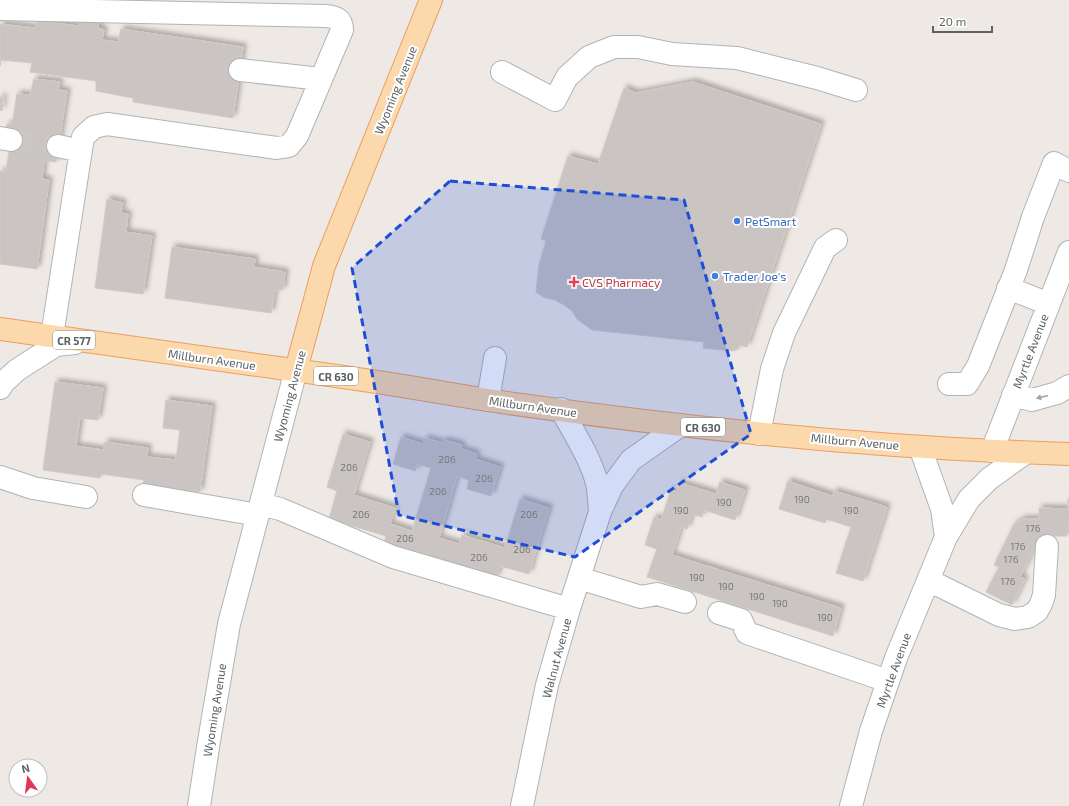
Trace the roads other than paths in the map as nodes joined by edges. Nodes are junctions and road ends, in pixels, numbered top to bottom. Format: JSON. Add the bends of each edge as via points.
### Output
{"nodes":[{"id":1,"x":431,"y":0,"type":"edge"},
{"id":2,"x":0,"y":8,"type":"edge"},
{"id":3,"x":240,"y":70,"type":"dead end"},
{"id":4,"x":502,"y":72,"type":"dead end"},
{"id":5,"x":321,"y":79,"type":"junction"},
{"id":6,"x":856,"y":90,"type":"dead end"},
{"id":7,"x":58,"y":146,"type":"tunnel mouth"},
{"id":8,"x":81,"y":151,"type":"junction"},
{"id":9,"x":1069,"y":170,"type":"edge"},
{"id":10,"x":836,"y":240,"type":"dead end"},
{"id":11,"x":1069,"y":252,"type":"edge"},
{"id":12,"x":1008,"y":288,"type":"junction"},
{"id":13,"x":1049,"y":304,"type":"junction"},
{"id":14,"x":0,"y":329,"type":"edge"},
{"id":15,"x":52,"y":336,"type":"junction"},
{"id":16,"x":86,"y":342,"type":"junction"},
{"id":17,"x":495,"y":358,"type":"dead end"},
{"id":18,"x":296,"y":370,"type":"junction"},
{"id":19,"x":949,"y":384,"type":"dead end"},
{"id":20,"x":1069,"y":386,"type":"edge"},
{"id":21,"x":0,"y":388,"type":"edge"},
{"id":22,"x":1013,"y":395,"type":"junction"},
{"id":23,"x":488,"y":400,"type":"junction"},
{"id":24,"x":561,"y":409,"type":"junction"},
{"id":25,"x":681,"y":425,"type":"junction"},
{"id":26,"x":759,"y":434,"type":"junction"},
{"id":27,"x":920,"y":447,"type":"junction"},
{"id":28,"x":992,"y":451,"type":"junction"},
{"id":29,"x":1025,"y":453,"type":"junction"},
{"id":30,"x":1069,"y":454,"type":"edge"},
{"id":31,"x":0,"y":477,"type":"edge"},
{"id":32,"x":144,"y":495,"type":"dead end"},
{"id":33,"x":86,"y":497,"type":"dead end"},
{"id":34,"x":260,"y":509,"type":"junction"},
{"id":35,"x":600,"y":512,"type":"junction"},
{"id":36,"x":946,"y":538,"type":"junction"},
{"id":37,"x":1047,"y":546,"type":"dead end"},
{"id":38,"x":579,"y":578,"type":"junction"},
{"id":39,"x":928,"y":580,"type":"junction"},
{"id":40,"x":685,"y":602,"type":"dead end"},
{"id":41,"x":569,"y":609,"type":"junction"},
{"id":42,"x":719,"y":613,"type":"dead end"},
{"id":43,"x":888,"y":681,"type":"junction"},
{"id":44,"x":199,"y":806,"type":"edge"},
{"id":45,"x":522,"y":806,"type":"edge"},
{"id":46,"x":851,"y":806,"type":"edge"}],
"edges":[{"from":1,"to":18,"type":"main road","name":"Wyoming Avenue","via":[[324,266]]},
{"from":2,"to":5,"type":"street","via":[[334,17],[340,20],[342,30]]},
{"from":3,"to":5,"type":"street"},
{"from":4,"to":6,"type":"street","via":[[555,100],[567,77],[589,57],[614,47],[638,47],[672,54],[737,58]]},
{"from":5,"to":8,"type":"street","via":[[297,136],[289,146],[283,148],[107,124],[94,127],[83,137]]},
{"from":7,"to":8,"type":"street"},
{"from":8,"to":15,"type":"street"},
{"from":9,"to":12,"type":"street","via":[[1054,163]]},
{"from":10,"to":26,"type":"street","via":[[825,248],[784,333],[772,369]]},
{"from":11,"to":13,"type":"street","name":"Myrtle Avenue"},
{"from":12,"to":13,"type":"street"},
{"from":12,"to":19,"type":"street","via":[[978,366],[967,384]]},
{"from":13,"to":22,"type":"street","name":"Myrtle Avenue"},
{"from":14,"to":15,"type":"main road","name":"Millburn Avenue","number":"CR 577"},
{"from":15,"to":16,"type":"main road","name":"Millburn Avenue","number":"CR 577"},
{"from":16,"to":18,"type":"main road","name":"Millburn Avenue","number":"CR 577"},
{"from":16,"to":21,"type":"street","via":[[56,345],[17,370]]},
{"from":17,"to":23,"type":"street"},
{"from":18,"to":23,"type":"main road","name":"Millburn Avenue","number":"CR 630"},
{"from":18,"to":34,"type":"street","name":"Wyoming Avenue"},
{"from":20,"to":22,"type":"street","one_way":true,"via":[[1057,393],[1032,400]]},
{"from":22,"to":28,"type":"street","name":"Myrtle Avenue"},
{"from":23,"to":24,"type":"main road","name":"Millburn Avenue","number":"CR 630"},
{"from":24,"to":25,"type":"main road","name":"Millburn Avenue","number":"CR 630"},
{"from":24,"to":35,"type":"street","name":"Walnut Avenue","via":[[592,470],[597,484]]},
{"from":25,"to":26,"type":"main road","name":"Millburn Avenue","number":"CR 630"},
{"from":25,"to":35,"type":"street","name":"Walnut Avenue","via":[[631,460],[612,486]]},
{"from":26,"to":27,"type":"main road","name":"Millburn Avenue","number":"CR 630"},
{"from":27,"to":28,"type":"main road","name":"Millburn Avenue","number":"CR 630"},
{"from":27,"to":36,"type":"street","via":[[942,509]]},
{"from":28,"to":29,"type":"main road","name":"Millburn Avenue","number":"CR 630"},
{"from":29,"to":30,"type":"main road","name":"Millburn Avenue","number":"CR 630"},
{"from":29,"to":36,"type":"street","name":"Myrtle Avenue","via":[[989,479],[969,499]]},
{"from":31,"to":33,"type":"street","via":[[33,488]]},
{"from":32,"to":34,"type":"street"},
{"from":34,"to":41,"type":"street","via":[[280,510],[393,557]]},
{"from":34,"to":44,"type":"street","name":"Wyoming Avenue","via":[[229,624]]},
{"from":35,"to":38,"type":"street","name":"Walnut Avenue"},
{"from":36,"to":39,"type":"street","name":"Myrtle Avenue"},
{"from":37,"to":39,"type":"street","via":[[1042,600],[1037,611],[1028,617],[1015,619],[998,615]]},
{"from":38,"to":40,"type":"street","via":[[641,597],[657,594]]},
{"from":38,"to":41,"type":"street","name":"Walnut Avenue"},
{"from":39,"to":43,"type":"street","name":"Myrtle Avenue"},
{"from":41,"to":45,"type":"street","name":"Walnut Avenue","via":[[547,685]]},
{"from":42,"to":43,"type":"street","via":[[741,620],[747,633]]},
{"from":43,"to":46,"type":"street","name":"Myrtle Avenue","via":[[871,730]]}]}
